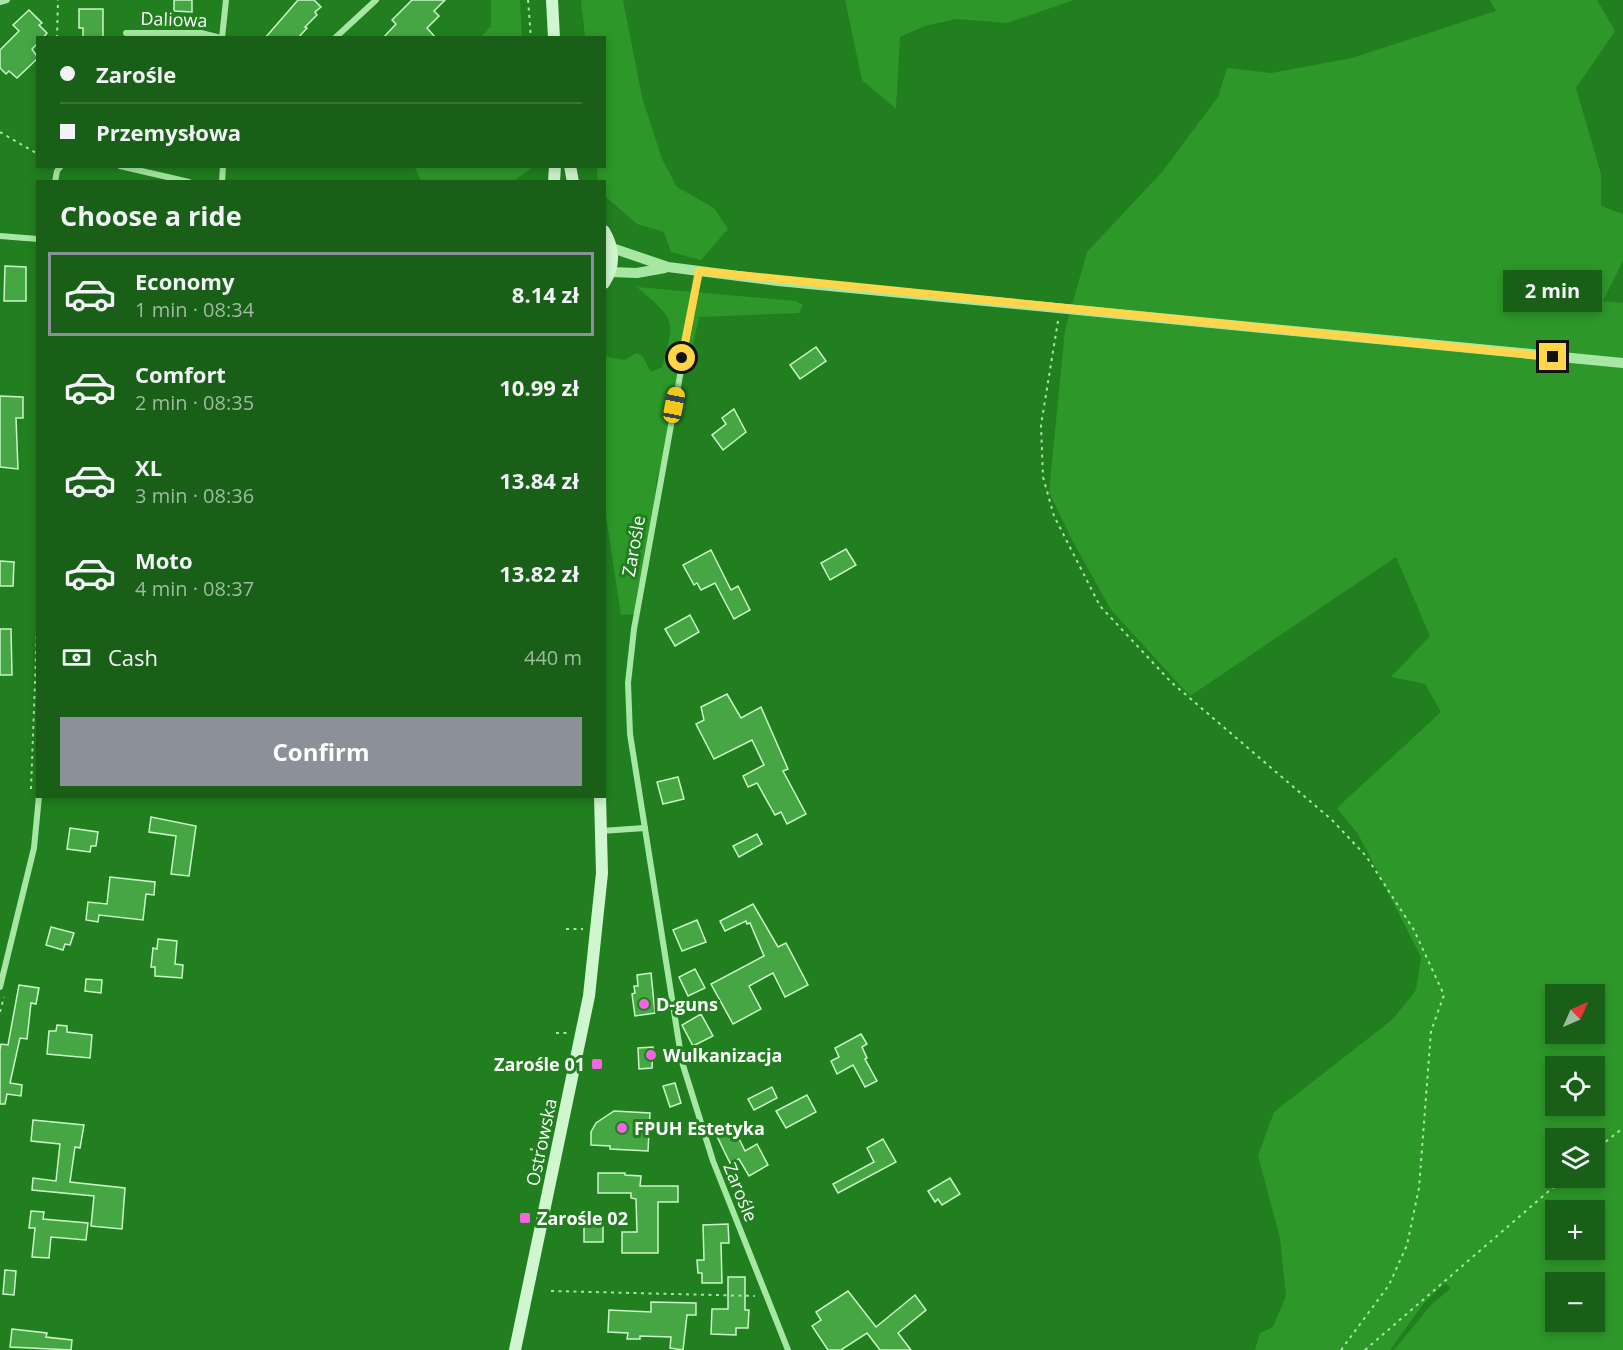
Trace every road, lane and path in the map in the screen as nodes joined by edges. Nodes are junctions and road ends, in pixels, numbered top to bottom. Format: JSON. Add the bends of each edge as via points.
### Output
{"nodes":[{"id":1,"x":6,"y":0,"type":"edge"},
{"id":2,"x":58,"y":0,"type":"edge"},
{"id":3,"x":226,"y":0,"type":"edge"},
{"id":4,"x":376,"y":0,"type":"edge"},
{"id":5,"x":528,"y":0,"type":"edge"},
{"id":6,"x":552,"y":0,"type":"edge"},
{"id":7,"x":0,"y":2,"type":"edge"},
{"id":8,"x":126,"y":33,"type":"dead end"},
{"id":9,"x":57,"y":36,"type":"edge"},
{"id":10,"x":214,"y":36,"type":"edge"},
{"id":11,"x":222,"y":36,"type":"edge"},
{"id":12,"x":337,"y":36,"type":"edge"},
{"id":13,"x":531,"y":36,"type":"edge"},
{"id":14,"x":554,"y":36,"type":"edge"},
{"id":15,"x":0,"y":132,"type":"edge"},
{"id":16,"x":36,"y":153,"type":"edge"},
{"id":17,"x":129,"y":168,"type":"edge"},
{"id":18,"x":180,"y":180,"type":"edge"},
{"id":19,"x":606,"y":235,"type":"edge"},
{"id":20,"x":0,"y":236,"type":"edge"},
{"id":21,"x":36,"y":239,"type":"edge"},
{"id":22,"x":612,"y":248,"type":"junction"},
{"id":23,"x":668,"y":267,"type":"junction"},
{"id":24,"x":699,"y":271,"type":"junction"},
{"id":25,"x":608,"y":277,"type":"edge"},
{"id":26,"x":1060,"y":308,"type":"junction"},
{"id":27,"x":1623,"y":363,"type":"edge"},
{"id":28,"x":36,"y":657,"type":"edge"},
{"id":29,"x":31,"y":791,"type":"dead end"},
{"id":30,"x":39,"y":798,"type":"edge"},
{"id":31,"x":600,"y":798,"type":"edge"},
{"id":32,"x":645,"y":828,"type":"junction"},
{"id":33,"x":601,"y":831,"type":"junction"},
{"id":34,"x":0,"y":987,"type":"edge"},
{"id":35,"x":1623,"y":1128,"type":"edge"},
{"id":36,"x":1605,"y":1142,"type":"edge"},
{"id":37,"x":1552,"y":1188,"type":"edge"},
{"id":38,"x":551,"y":1291,"type":"dead end"},
{"id":39,"x":766,"y":1296,"type":"junction"},
{"id":40,"x":515,"y":1350,"type":"edge"},
{"id":41,"x":788,"y":1350,"type":"edge"},
{"id":42,"x":1341,"y":1350,"type":"edge"},
{"id":43,"x":1365,"y":1350,"type":"edge"}],
"edges":[{"from":1,"to":7,"type":"street"},
{"from":2,"to":9,"type":"path"},
{"from":3,"to":11,"type":"street"},
{"from":4,"to":12,"type":"street"},
{"from":5,"to":13,"type":"path"},
{"from":6,"to":14,"type":"main road"},
{"from":8,"to":10,"type":"street","name":"Daliowa"},
{"from":15,"to":16,"type":"path"},
{"from":17,"to":18,"type":"street"},
{"from":19,"to":22,"type":"main road"},
{"from":20,"to":21,"type":"street"},
{"from":22,"to":23,"type":"street"},
{"from":22,"to":25,"type":"main road"},
{"from":23,"to":24,"type":"street"},
{"from":23,"to":25,"type":"street"},
{"from":24,"to":26,"type":"street"},
{"from":24,"to":32,"type":"street","name":"Zarośle","via":[[648,543],[628,683],[630,734]]},
{"from":26,"to":27,"type":"street"},
{"from":26,"to":42,"type":"path","via":[[1041,424],[1043,477],[1054,516],[1100,606],[1171,682],[1332,820],[1366,856],[1414,930],[1444,995],[1431,1031],[1419,1188],[1407,1245],[1389,1285]]},
{"from":28,"to":29,"type":"path"},
{"from":30,"to":34,"type":"street","via":[[29,873]]},
{"from":31,"to":33,"type":"main road","name":"Ostrowska"},
{"from":32,"to":33,"type":"street"},
{"from":32,"to":39,"type":"street","name":"Zarośle","via":[[682,1062],[713,1161]]},
{"from":33,"to":40,"type":"main road","name":"Ostrowska","via":[[602,873],[589,996]]},
{"from":35,"to":36,"type":"path"},
{"from":37,"to":43,"type":"path"},
{"from":38,"to":39,"type":"path"},
{"from":39,"to":41,"type":"street","name":"Zarośle"}]}
